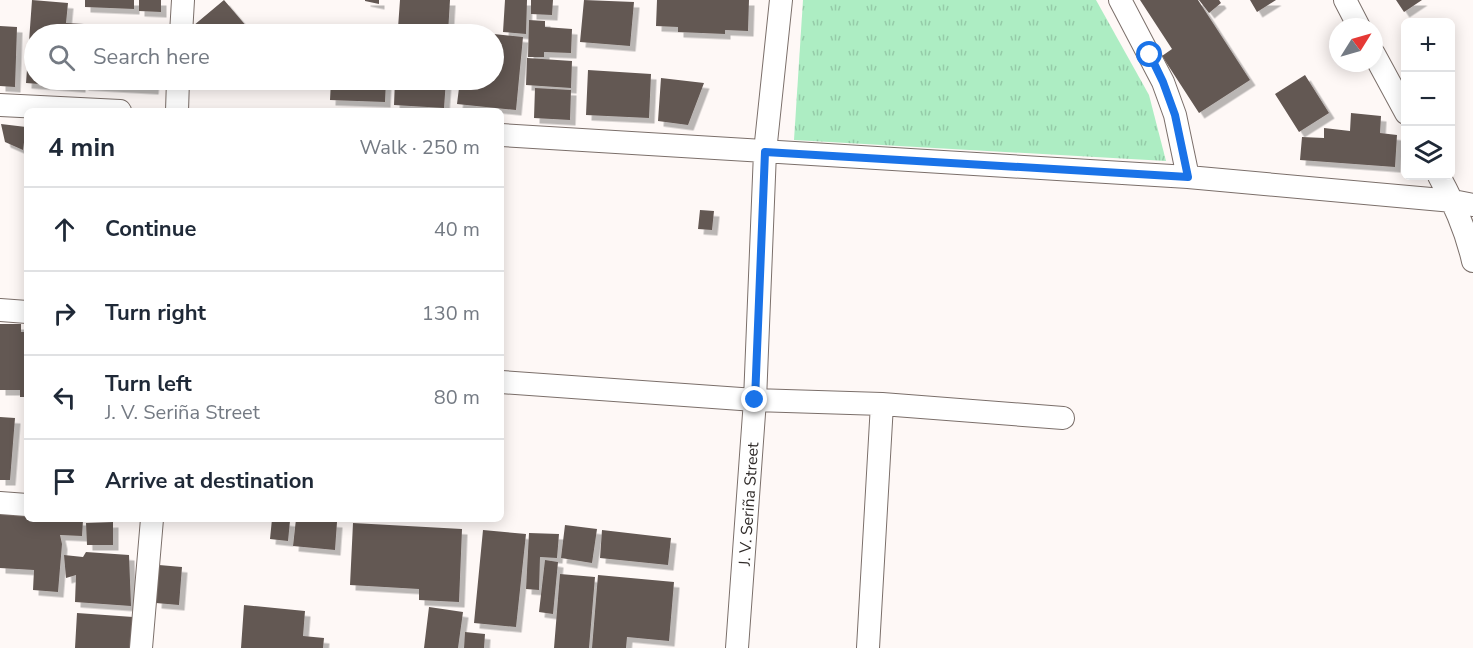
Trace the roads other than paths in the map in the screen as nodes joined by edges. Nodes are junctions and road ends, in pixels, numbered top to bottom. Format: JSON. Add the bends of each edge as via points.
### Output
{"nodes":[{"id":1,"x":183,"y":0,"type":"edge"},
{"id":2,"x":781,"y":0,"type":"edge"},
{"id":3,"x":1120,"y":0,"type":"edge"},
{"id":4,"x":1345,"y":0,"type":"edge"},
{"id":5,"x":1354,"y":18,"type":"edge"},
{"id":6,"x":182,"y":24,"type":"edge"},
{"id":7,"x":1383,"y":71,"type":"edge"},
{"id":8,"x":178,"y":90,"type":"edge"},
{"id":9,"x":1401,"y":104,"type":"edge"},
{"id":10,"x":0,"y":105,"type":"edge"},
{"id":11,"x":60,"y":108,"type":"edge"},
{"id":12,"x":177,"y":108,"type":"edge"},
{"id":13,"x":504,"y":135,"type":"edge"},
{"id":14,"x":765,"y":152,"type":"junction"},
{"id":15,"x":1188,"y":177,"type":"junction"},
{"id":16,"x":1443,"y":180,"type":"edge"},
{"id":17,"x":1463,"y":203,"type":"edge"},
{"id":18,"x":1473,"y":261,"type":"edge"},
{"id":19,"x":0,"y":310,"type":"edge"},
{"id":20,"x":24,"y":312,"type":"edge"},
{"id":21,"x":504,"y":382,"type":"edge"},
{"id":22,"x":755,"y":400,"type":"junction"},
{"id":23,"x":882,"y":404,"type":"junction"},
{"id":24,"x":1063,"y":418,"type":"dead end"},
{"id":25,"x":0,"y":503,"type":"edge"},
{"id":26,"x":24,"y":505,"type":"edge"},
{"id":27,"x":152,"y":522,"type":"edge"},
{"id":28,"x":141,"y":648,"type":"edge"},
{"id":29,"x":737,"y":648,"type":"edge"},
{"id":30,"x":868,"y":648,"type":"edge"}],
"edges":[{"from":1,"to":6,"type":"street"},
{"from":2,"to":14,"type":"street","name":"J. V. Seriña Street"},
{"from":3,"to":15,"type":"street","via":[[1163,82],[1175,115]]},
{"from":4,"to":5,"type":"street"},
{"from":7,"to":9,"type":"street"},
{"from":8,"to":12,"type":"street"},
{"from":10,"to":11,"type":"street"},
{"from":13,"to":14,"type":"street"},
{"from":14,"to":15,"type":"street"},
{"from":14,"to":22,"type":"street","name":"J. V. Seriña Street"},
{"from":15,"to":17,"type":"street"},
{"from":16,"to":17,"type":"street"},
{"from":17,"to":18,"type":"street"},
{"from":19,"to":20,"type":"street"},
{"from":21,"to":22,"type":"street"},
{"from":22,"to":23,"type":"street"},
{"from":22,"to":29,"type":"street","name":"J. V. Seriña Street"},
{"from":23,"to":24,"type":"street"},
{"from":23,"to":30,"type":"street"},
{"from":25,"to":26,"type":"street"},
{"from":27,"to":28,"type":"street"}]}
